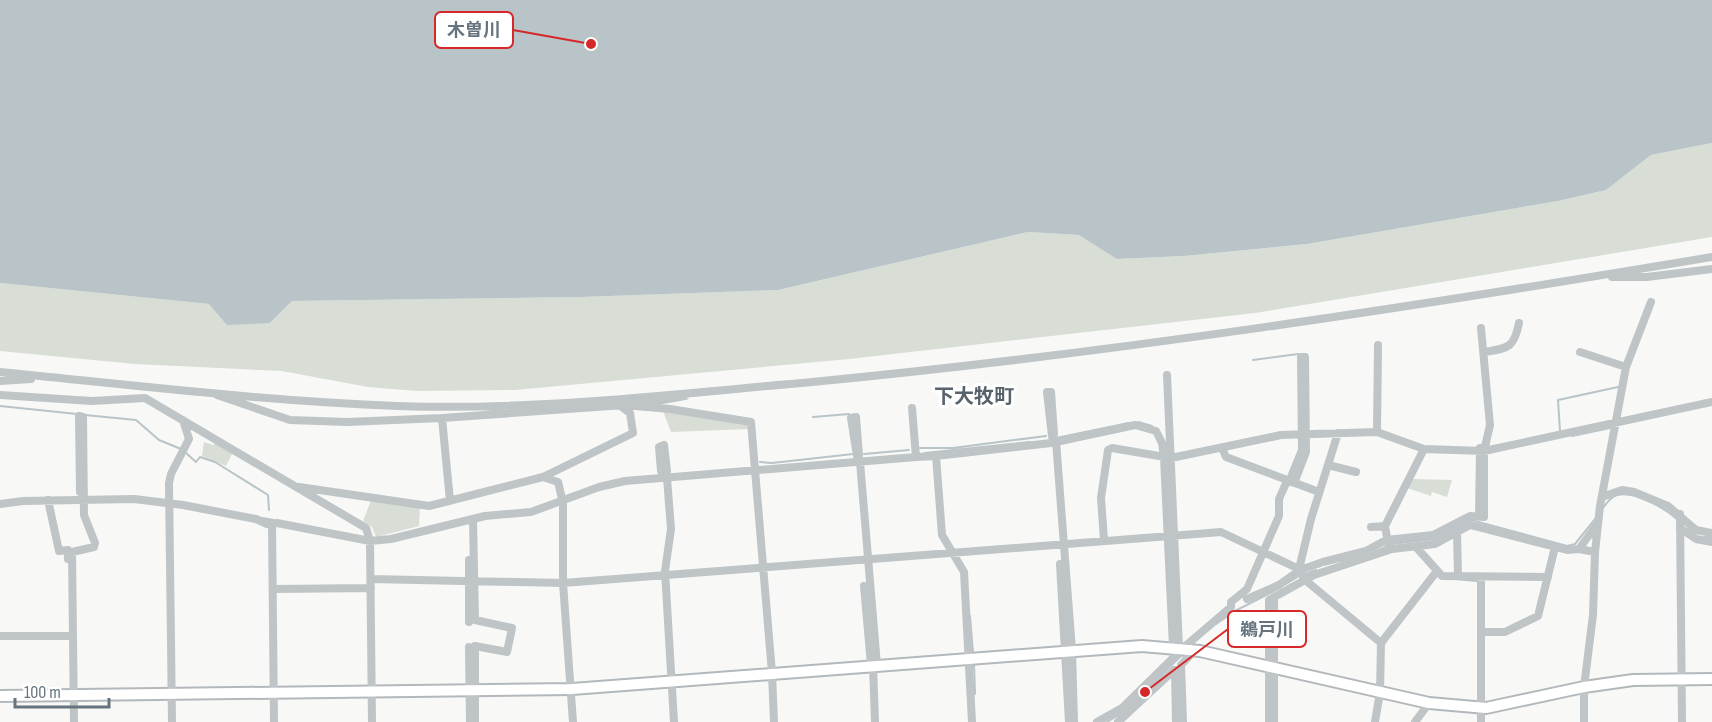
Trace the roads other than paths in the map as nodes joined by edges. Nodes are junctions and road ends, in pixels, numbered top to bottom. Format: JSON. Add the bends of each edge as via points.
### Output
{"nodes":[{"id":1,"x":1712,"y":257,"type":"edge"},
{"id":2,"x":1712,"y":269,"type":"edge"},
{"id":3,"x":1606,"y":275,"type":"junction"},
{"id":4,"x":1651,"y":302,"type":"dead end"},
{"id":5,"x":1519,"y":322,"type":"dead end"},
{"id":6,"x":1481,"y":328,"type":"dead end"},
{"id":7,"x":1378,"y":345,"type":"dead end"},
{"id":8,"x":1485,"y":352,"type":"junction"},
{"id":9,"x":1580,"y":352,"type":"dead end"},
{"id":10,"x":1626,"y":367,"type":"junction"},
{"id":11,"x":1481,"y":368,"type":"dead end"},
{"id":12,"x":0,"y":372,"type":"edge"},
{"id":13,"x":1167,"y":375,"type":"dead end"},
{"id":14,"x":53,"y":377,"type":"junction"},
{"id":15,"x":0,"y":381,"type":"edge"},
{"id":16,"x":210,"y":392,"type":"junction"},
{"id":17,"x":693,"y":393,"type":"junction"},
{"id":18,"x":0,"y":395,"type":"edge"},
{"id":19,"x":1712,"y":402,"type":"edge"},
{"id":20,"x":621,"y":406,"type":"junction"},
{"id":21,"x":912,"y":408,"type":"dead end"},
{"id":22,"x":182,"y":418,"type":"junction"},
{"id":23,"x":442,"y":418,"type":"junction"},
{"id":24,"x":1615,"y":424,"type":"junction"},
{"id":25,"x":1377,"y":432,"type":"junction"},
{"id":26,"x":1304,"y":434,"type":"junction"},
{"id":27,"x":1338,"y":434,"type":"junction"},
{"id":28,"x":1053,"y":441,"type":"junction"},
{"id":29,"x":1222,"y":448,"type":"junction"},
{"id":30,"x":1424,"y":449,"type":"junction"},
{"id":31,"x":1482,"y":451,"type":"junction"},
{"id":32,"x":936,"y":456,"type":"junction"},
{"id":33,"x":916,"y":457,"type":"junction"},
{"id":34,"x":1167,"y":457,"type":"junction"},
{"id":35,"x":857,"y":461,"type":"junction"},
{"id":36,"x":1328,"y":465,"type":"junction"},
{"id":37,"x":756,"y":471,"type":"junction"},
{"id":38,"x":1356,"y":472,"type":"dead end"},
{"id":39,"x":664,"y":476,"type":"junction"},
{"id":40,"x":543,"y":477,"type":"junction"},
{"id":41,"x":1290,"y":482,"type":"junction"},
{"id":42,"x":299,"y":487,"type":"junction"},
{"id":43,"x":1319,"y":492,"type":"junction"},
{"id":44,"x":84,"y":497,"type":"junction"},
{"id":45,"x":1602,"y":497,"type":"junction"},
{"id":46,"x":48,"y":500,"type":"junction"},
{"id":47,"x":450,"y":501,"type":"junction"},
{"id":48,"x":169,"y":503,"type":"junction"},
{"id":49,"x":563,"y":503,"type":"junction"},
{"id":50,"x":0,"y":504,"type":"edge"},
{"id":51,"x":1679,"y":514,"type":"junction"},
{"id":52,"x":471,"y":519,"type":"junction"},
{"id":53,"x":1598,"y":520,"type":"junction"},
{"id":54,"x":270,"y":524,"type":"junction"},
{"id":55,"x":1385,"y":526,"type":"junction"},
{"id":56,"x":1371,"y":527,"type":"dead end"},
{"id":57,"x":1682,"y":529,"type":"junction"},
{"id":58,"x":1457,"y":531,"type":"junction"},
{"id":59,"x":1712,"y":533,"type":"edge"},
{"id":60,"x":1171,"y":535,"type":"junction"},
{"id":61,"x":1104,"y":540,"type":"junction"},
{"id":62,"x":370,"y":541,"type":"junction"},
{"id":63,"x":1712,"y":542,"type":"edge"},
{"id":64,"x":1061,"y":543,"type":"junction"},
{"id":65,"x":1389,"y":545,"type":"junction"},
{"id":66,"x":1416,"y":547,"type":"junction"},
{"id":67,"x":1555,"y":548,"type":"junction"},
{"id":68,"x":1579,"y":549,"type":"junction"},
{"id":69,"x":952,"y":552,"type":"junction"},
{"id":70,"x":1265,"y":552,"type":"junction"},
{"id":71,"x":1594,"y":552,"type":"junction"},
{"id":72,"x":864,"y":559,"type":"junction"},
{"id":73,"x":764,"y":566,"type":"junction"},
{"id":74,"x":1437,"y":571,"type":"junction"},
{"id":75,"x":1302,"y":573,"type":"junction"},
{"id":76,"x":663,"y":574,"type":"junction"},
{"id":77,"x":1458,"y":576,"type":"junction"},
{"id":78,"x":1483,"y":577,"type":"junction"},
{"id":79,"x":1548,"y":577,"type":"junction"},
{"id":80,"x":371,"y":579,"type":"junction"},
{"id":81,"x":472,"y":582,"type":"junction"},
{"id":82,"x":563,"y":583,"type":"junction"},
{"id":83,"x":371,"y":588,"type":"junction"},
{"id":84,"x":273,"y":589,"type":"junction"},
{"id":85,"x":1245,"y":596,"type":"junction"},
{"id":86,"x":469,"y":622,"type":"dead end"},
{"id":87,"x":1485,"y":632,"type":"junction"},
{"id":88,"x":0,"y":636,"type":"edge"},
{"id":89,"x":68,"y":636,"type":"junction"},
{"id":90,"x":1381,"y":643,"type":"junction"},
{"id":91,"x":469,"y":647,"type":"dead end"},
{"id":92,"x":1183,"y":648,"type":"junction"},
{"id":93,"x":1069,"y":650,"type":"junction"},
{"id":94,"x":971,"y":658,"type":"junction"},
{"id":95,"x":874,"y":665,"type":"junction"},
{"id":96,"x":1272,"y":666,"type":"junction"},
{"id":97,"x":1178,"y":668,"type":"junction"},
{"id":98,"x":772,"y":673,"type":"junction"},
{"id":99,"x":1712,"y":678,"type":"edge"},
{"id":100,"x":1684,"y":679,"type":"junction"},
{"id":101,"x":670,"y":681,"type":"junction"},
{"id":102,"x":1584,"y":687,"type":"junction"},
{"id":103,"x":572,"y":689,"type":"junction"},
{"id":104,"x":472,"y":691,"type":"junction"},
{"id":105,"x":372,"y":692,"type":"junction"},
{"id":106,"x":1380,"y":692,"type":"junction"},
{"id":107,"x":272,"y":693,"type":"junction"},
{"id":108,"x":171,"y":694,"type":"junction"},
{"id":109,"x":71,"y":695,"type":"junction"},
{"id":110,"x":0,"y":696,"type":"edge"},
{"id":111,"x":1429,"y":703,"type":"junction"},
{"id":112,"x":1484,"y":708,"type":"junction"},
{"id":113,"x":69,"y":722,"type":"edge"},
{"id":114,"x":74,"y":722,"type":"edge"},
{"id":115,"x":172,"y":722,"type":"edge"},
{"id":116,"x":270,"y":722,"type":"edge"},
{"id":117,"x":274,"y":722,"type":"edge"},
{"id":118,"x":372,"y":722,"type":"edge"},
{"id":119,"x":470,"y":722,"type":"edge"},
{"id":120,"x":476,"y":722,"type":"edge"},
{"id":121,"x":573,"y":722,"type":"edge"},
{"id":122,"x":672,"y":722,"type":"edge"},
{"id":123,"x":774,"y":722,"type":"edge"},
{"id":124,"x":875,"y":722,"type":"edge"},
{"id":125,"x":972,"y":722,"type":"edge"},
{"id":126,"x":1069,"y":722,"type":"edge"},
{"id":127,"x":1074,"y":722,"type":"edge"},
{"id":128,"x":1098,"y":722,"type":"edge"},
{"id":129,"x":1118,"y":722,"type":"edge"},
{"id":130,"x":1176,"y":722,"type":"edge"},
{"id":131,"x":1183,"y":722,"type":"edge"},
{"id":132,"x":1269,"y":722,"type":"edge"},
{"id":133,"x":1275,"y":722,"type":"edge"},
{"id":134,"x":1375,"y":722,"type":"edge"},
{"id":135,"x":1415,"y":722,"type":"edge"},
{"id":136,"x":1481,"y":722,"type":"edge"},
{"id":137,"x":1486,"y":722,"type":"edge"},
{"id":138,"x":1584,"y":722,"type":"edge"},
{"id":139,"x":1682,"y":722,"type":"edge"},
{"id":140,"x":1687,"y":722,"type":"edge"}],
"edges":[{"from":1,"to":3,"type":"street"},
{"from":2,"to":3,"type":"street","via":[[1647,277]]},
{"from":3,"to":17,"type":"street","via":[[953,368]]},
{"from":4,"to":10,"type":"street"},
{"from":5,"to":8,"type":"street","via":[[1516,340],[1506,348]]},
{"from":6,"to":8,"type":"street"},
{"from":7,"to":25,"type":"street"},
{"from":8,"to":31,"type":"street","via":[[1490,425]]},
{"from":9,"to":10,"type":"street"},
{"from":10,"to":24,"type":"street"},
{"from":11,"to":31,"type":"street","via":[[1486,423]]},
{"from":12,"to":14,"type":"street"},
{"from":13,"to":34,"type":"street"},
{"from":14,"to":15,"type":"street"},
{"from":14,"to":16,"type":"street"},
{"from":16,"to":17,"type":"street","via":[[399,406],[510,405]]},
{"from":16,"to":23,"type":"street","via":[[290,420]]},
{"from":17,"to":20,"type":"street","via":[[678,399]]},
{"from":18,"to":22,"type":"street","via":[[92,401],[145,398]]},
{"from":19,"to":24,"type":"street"},
{"from":20,"to":23,"type":"street"},
{"from":20,"to":37,"type":"street","via":[[751,422]]},
{"from":20,"to":40,"type":"street","via":[[630,413],[633,433]]},
{"from":21,"to":33,"type":"street"},
{"from":22,"to":42,"type":"street"},
{"from":22,"to":48,"type":"street","via":[[189,439],[171,474]]},
{"from":23,"to":47,"type":"street"},
{"from":24,"to":31,"type":"street"},
{"from":24,"to":45,"type":"street"},
{"from":25,"to":27,"type":"street"},
{"from":25,"to":30,"type":"street"},
{"from":26,"to":26,"type":"street","via":[[1301,357],[1305,357]]},
{"from":26,"to":27,"type":"street"},
{"from":26,"to":29,"type":"street"},
{"from":26,"to":41,"type":"street","via":[[1306,452]]},
{"from":27,"to":36,"type":"street"},
{"from":28,"to":28,"type":"street","via":[[1051,392],[1047,392]]},
{"from":28,"to":32,"type":"street"},
{"from":28,"to":34,"type":"street","via":[[1117,427],[1144,426],[1160,436]]},
{"from":28,"to":64,"type":"street"},
{"from":29,"to":34,"type":"street"},
{"from":29,"to":41,"type":"street","via":[[1226,457]]},
{"from":30,"to":31,"type":"street"},
{"from":30,"to":55,"type":"street"},
{"from":31,"to":65,"type":"street","via":[[1479,516],[1462,519],[1433,535]]},
{"from":32,"to":33,"type":"street"},
{"from":32,"to":69,"type":"street","via":[[942,535]]},
{"from":33,"to":35,"type":"street"},
{"from":34,"to":60,"type":"street"},
{"from":34,"to":61,"type":"street","via":[[1108,450],[1101,498]]},
{"from":35,"to":37,"type":"street"},
{"from":35,"to":72,"type":"street"},
{"from":36,"to":38,"type":"street"},
{"from":36,"to":43,"type":"street"},
{"from":37,"to":39,"type":"street"},
{"from":37,"to":73,"type":"street"},
{"from":39,"to":49,"type":"street","via":[[610,484]]},
{"from":39,"to":76,"type":"street"},
{"from":40,"to":47,"type":"street"},
{"from":40,"to":49,"type":"street","via":[[558,482]]},
{"from":41,"to":43,"type":"street"},
{"from":41,"to":70,"type":"street","via":[[1284,514]]},
{"from":42,"to":47,"type":"street","via":[[429,506]]},
{"from":42,"to":62,"type":"street","via":[[366,528]]},
{"from":43,"to":75,"type":"street"},
{"from":44,"to":44,"type":"street","via":[[83,417],[79,416],[80,492]]},
{"from":44,"to":46,"type":"street"},
{"from":44,"to":48,"type":"street"},
{"from":44,"to":109,"type":"street","via":[[84,515],[95,543],[94,547],[72,552]]},
{"from":45,"to":51,"type":"street","via":[[1629,490]]},
{"from":45,"to":53,"type":"street"},
{"from":46,"to":50,"type":"street"},
{"from":46,"to":89,"type":"street","via":[[59,551],[68,550]]},
{"from":48,"to":54,"type":"street"},
{"from":48,"to":108,"type":"street"},
{"from":49,"to":52,"type":"street","via":[[531,513]]},
{"from":49,"to":82,"type":"street"},
{"from":51,"to":57,"type":"street"},
{"from":51,"to":59,"type":"street","via":[[1696,530]]},
{"from":52,"to":62,"type":"street"},
{"from":52,"to":81,"type":"street"},
{"from":53,"to":68,"type":"street"},
{"from":53,"to":71,"type":"street"},
{"from":54,"to":62,"type":"street"},
{"from":54,"to":84,"type":"street"},
{"from":54,"to":107,"type":"street"},
{"from":55,"to":56,"type":"street"},
{"from":55,"to":65,"type":"street"},
{"from":57,"to":63,"type":"street","via":[[1696,539]]},
{"from":57,"to":100,"type":"street"},
{"from":58,"to":66,"type":"street","via":[[1435,544]]},
{"from":58,"to":67,"type":"street","via":[[1475,525]]},
{"from":58,"to":77,"type":"street"},
{"from":60,"to":61,"type":"street"},
{"from":60,"to":70,"type":"street","via":[[1221,532]]},
{"from":60,"to":92,"type":"street"},
{"from":61,"to":64,"type":"street"},
{"from":62,"to":80,"type":"street"},
{"from":64,"to":69,"type":"street"},
{"from":64,"to":93,"type":"street"},
{"from":65,"to":66,"type":"street"},
{"from":65,"to":75,"type":"street"},
{"from":66,"to":74,"type":"street"},
{"from":67,"to":68,"type":"street"},
{"from":67,"to":79,"type":"street"},
{"from":68,"to":71,"type":"street"},
{"from":69,"to":72,"type":"street"},
{"from":69,"to":94,"type":"street","via":[[964,572]]},
{"from":70,"to":75,"type":"street"},
{"from":70,"to":85,"type":"street"},
{"from":71,"to":102,"type":"street","via":[[1593,615]]},
{"from":72,"to":73,"type":"street"},
{"from":72,"to":95,"type":"street"},
{"from":73,"to":76,"type":"street"},
{"from":73,"to":98,"type":"street"},
{"from":74,"to":77,"type":"street","via":[[1442,576]]},
{"from":74,"to":90,"type":"street"},
{"from":75,"to":85,"type":"street"},
{"from":75,"to":90,"type":"street"},
{"from":75,"to":96,"type":"street","via":[[1274,597]]},
{"from":76,"to":82,"type":"street"},
{"from":76,"to":101,"type":"street"},
{"from":77,"to":78,"type":"street"},
{"from":78,"to":79,"type":"street"},
{"from":78,"to":87,"type":"street"},
{"from":78,"to":112,"type":"street"},
{"from":79,"to":87,"type":"street","via":[[1538,616],[1505,632]]},
{"from":80,"to":81,"type":"street"},
{"from":80,"to":83,"type":"street"},
{"from":81,"to":82,"type":"street"},
{"from":81,"to":86,"type":"street"},
{"from":81,"to":104,"type":"street","via":[[474,620],[512,628],[507,652],[475,646]]},
{"from":82,"to":103,"type":"street"},
{"from":83,"to":84,"type":"street"},
{"from":83,"to":105,"type":"street"},
{"from":84,"to":107,"type":"street"},
{"from":85,"to":92,"type":"street","via":[[1231,602],[1231,607]]},
{"from":87,"to":112,"type":"street"},
{"from":88,"to":89,"type":"street"},
{"from":89,"to":109,"type":"street"},
{"from":90,"to":106,"type":"street"},
{"from":91,"to":104,"type":"street"},
{"from":92,"to":93,"type":"street"},
{"from":92,"to":96,"type":"street"},
{"from":92,"to":97,"type":"street"},
{"from":92,"to":128,"type":"street","via":[[1122,708]]},
{"from":93,"to":94,"type":"street"},
{"from":93,"to":126,"type":"street"},
{"from":93,"to":127,"type":"street"},
{"from":94,"to":95,"type":"street"},
{"from":94,"to":125,"type":"street"},
{"from":95,"to":98,"type":"street"},
{"from":95,"to":124,"type":"street"},
{"from":96,"to":106,"type":"street"},
{"from":96,"to":132,"type":"street"},
{"from":96,"to":133,"type":"street"},
{"from":97,"to":129,"type":"street"},
{"from":97,"to":130,"type":"street"},
{"from":97,"to":131,"type":"street"},
{"from":98,"to":101,"type":"street"},
{"from":98,"to":123,"type":"street"},
{"from":99,"to":100,"type":"street"},
{"from":100,"to":102,"type":"street","via":[[1633,680]]},
{"from":100,"to":139,"type":"street"},
{"from":100,"to":140,"type":"street"},
{"from":101,"to":103,"type":"street"},
{"from":101,"to":122,"type":"street"},
{"from":102,"to":112,"type":"street"},
{"from":102,"to":138,"type":"street"},
{"from":103,"to":104,"type":"street"},
{"from":103,"to":121,"type":"street"},
{"from":104,"to":105,"type":"street"},
{"from":104,"to":119,"type":"street"},
{"from":104,"to":120,"type":"street"},
{"from":105,"to":107,"type":"street"},
{"from":105,"to":118,"type":"street"},
{"from":106,"to":111,"type":"street"},
{"from":106,"to":134,"type":"street"},
{"from":107,"to":108,"type":"street"},
{"from":107,"to":116,"type":"street"},
{"from":107,"to":117,"type":"street"},
{"from":108,"to":109,"type":"street"},
{"from":108,"to":115,"type":"street"},
{"from":109,"to":110,"type":"street"},
{"from":109,"to":113,"type":"street"},
{"from":109,"to":114,"type":"street"},
{"from":111,"to":112,"type":"street"},
{"from":111,"to":135,"type":"street"},
{"from":112,"to":136,"type":"street"},
{"from":112,"to":137,"type":"street"}]}
